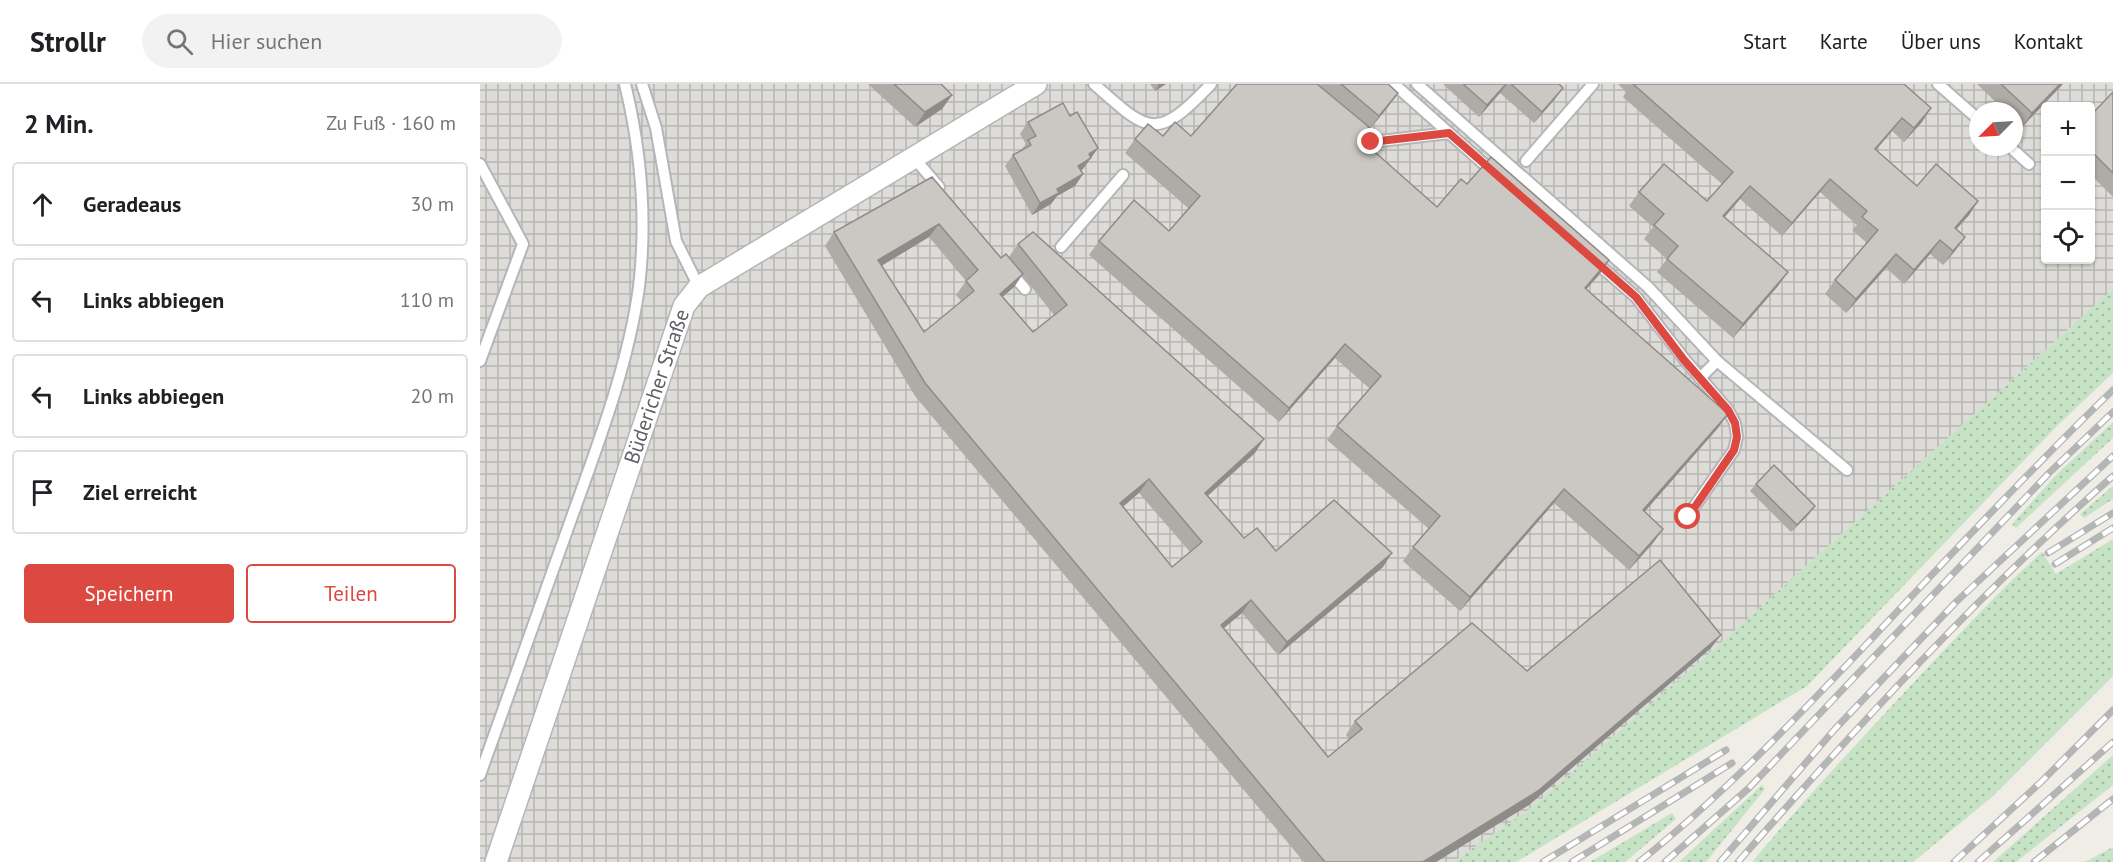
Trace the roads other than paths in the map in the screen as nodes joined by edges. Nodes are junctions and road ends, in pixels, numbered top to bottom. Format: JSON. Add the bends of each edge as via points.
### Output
{"nodes":[{"id":1,"x":625,"y":84,"type":"edge"},
{"id":2,"x":642,"y":84,"type":"edge"},
{"id":3,"x":1036,"y":84,"type":"edge"},
{"id":4,"x":1094,"y":84,"type":"edge"},
{"id":5,"x":1211,"y":84,"type":"edge"},
{"id":6,"x":1394,"y":84,"type":"edge"},
{"id":7,"x":1417,"y":84,"type":"edge"},
{"id":8,"x":1593,"y":84,"type":"edge"},
{"id":9,"x":1938,"y":84,"type":"edge"},
{"id":10,"x":1969,"y":111,"type":"edge"},
{"id":11,"x":1346,"y":123,"type":"edge"},
{"id":12,"x":1449,"y":133,"type":"junction"},
{"id":13,"x":2020,"y":156,"type":"edge"},
{"id":14,"x":914,"y":158,"type":"junction"},
{"id":15,"x":1526,"y":162,"type":"dead end"},
{"id":16,"x":480,"y":164,"type":"edge"},
{"id":17,"x":2029,"y":164,"type":"dead end"},
{"id":18,"x":1123,"y":175,"type":"dead end"},
{"id":19,"x":1502,"y":180,"type":"edge"},
{"id":20,"x":944,"y":193,"type":"edge"},
{"id":21,"x":1061,"y":247,"type":"dead end"},
{"id":22,"x":1582,"y":250,"type":"edge"},
{"id":23,"x":1003,"y":263,"type":"edge"},
{"id":24,"x":699,"y":287,"type":"junction"},
{"id":25,"x":1025,"y":289,"type":"dead end"},
{"id":26,"x":480,"y":361,"type":"edge"},
{"id":27,"x":1717,"y":361,"type":"junction"},
{"id":28,"x":1700,"y":378,"type":"junction"},
{"id":29,"x":1847,"y":470,"type":"dead end"},
{"id":30,"x":1688,"y":517,"type":"dead end"},
{"id":31,"x":480,"y":775,"type":"edge"},
{"id":32,"x":496,"y":862,"type":"edge"}],
"edges":[{"from":1,"to":31,"type":"lane","via":[[634,122],[643,201],[639,287],[597,447]]},
{"from":2,"to":24,"type":"lane","via":[[656,128],[676,241]]},
{"from":3,"to":14,"type":"street","name":"Büdericher Straße"},
{"from":4,"to":5,"type":"lane","via":[[1131,117],[1150,125],[1171,121]]},
{"from":6,"to":12,"type":"lane"},
{"from":7,"to":27,"type":"lane","via":[[1648,287]]},
{"from":8,"to":15,"type":"lane"},
{"from":9,"to":10,"type":"lane"},
{"from":11,"to":12,"type":"lane","via":[[1371,142]]},
{"from":12,"to":19,"type":"lane"},
{"from":13,"to":17,"type":"lane"},
{"from":14,"to":20,"type":"lane"},
{"from":14,"to":24,"type":"street","name":"Büdericher Straße"},
{"from":16,"to":26,"type":"lane","via":[[523,243]]},
{"from":18,"to":21,"type":"lane"},
{"from":22,"to":28,"type":"lane","via":[[1636,297]]},
{"from":23,"to":25,"type":"lane"},
{"from":24,"to":32,"type":"street","name":"Büdericher Straße","via":[[684,306]]},
{"from":27,"to":28,"type":"lane"},
{"from":27,"to":29,"type":"lane"},
{"from":28,"to":30,"type":"lane","via":[[1728,410],[1737,437],[1734,450]]}]}
